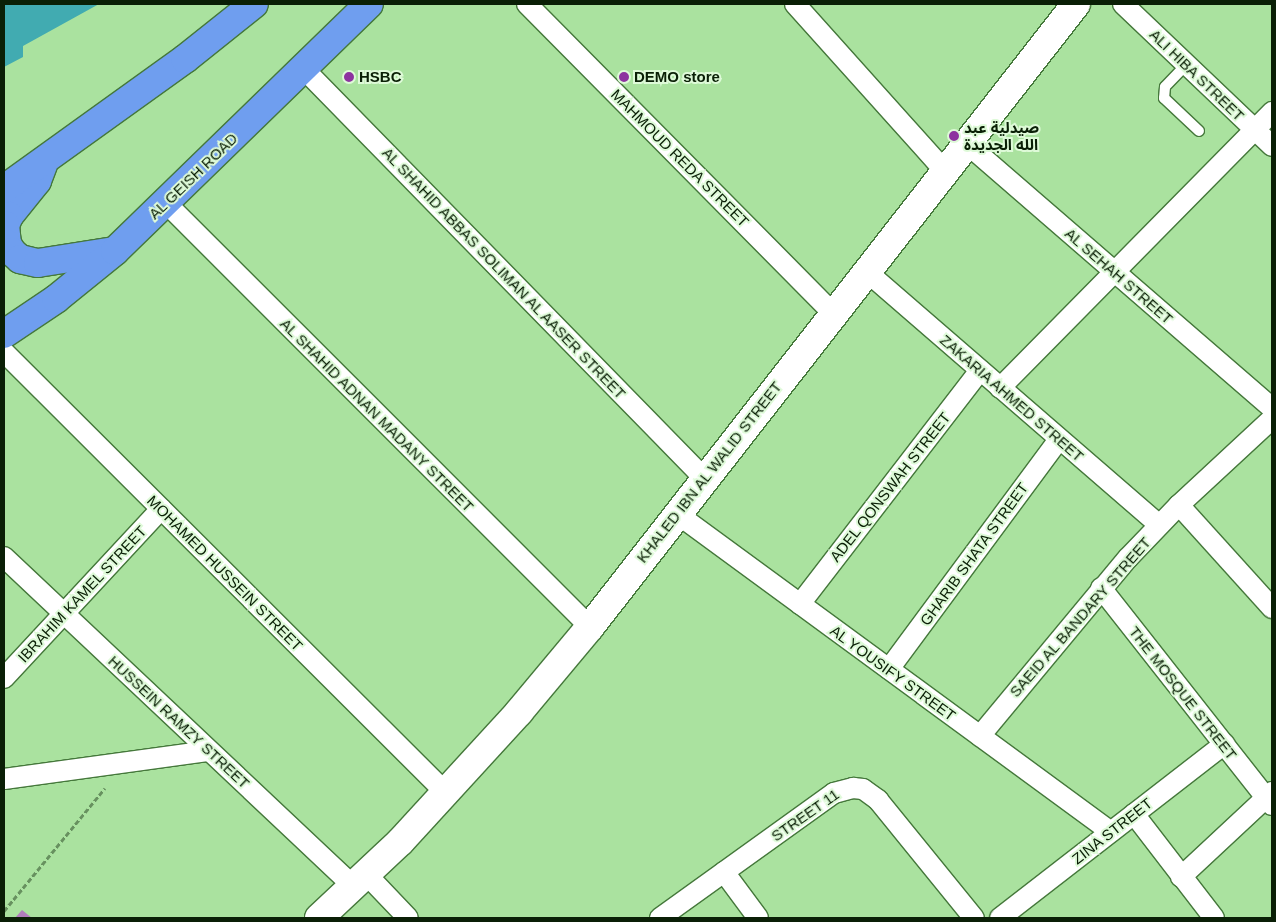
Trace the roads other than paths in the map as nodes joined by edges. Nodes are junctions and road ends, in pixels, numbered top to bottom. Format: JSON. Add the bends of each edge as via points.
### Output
{"nodes":[{"id":1,"x":254,"y":4,"type":"edge"},
{"id":2,"x":369,"y":4,"type":"edge"},
{"id":3,"x":527,"y":4,"type":"edge"},
{"id":4,"x":795,"y":4,"type":"edge"},
{"id":5,"x":1076,"y":4,"type":"edge"},
{"id":6,"x":1123,"y":4,"type":"edge"},
{"id":7,"x":1185,"y":66,"type":"junction"},
{"id":8,"x":304,"y":69,"type":"junction"},
{"id":9,"x":1272,"y":112,"type":"edge"},
{"id":10,"x":1255,"y":130,"type":"junction"},
{"id":11,"x":1199,"y":131,"type":"dead end"},
{"id":12,"x":966,"y":143,"type":"junction"},
{"id":13,"x":1272,"y":146,"type":"edge"},
{"id":14,"x":44,"y":159,"type":"junction"},
{"id":15,"x":945,"y":171,"type":"junction"},
{"id":16,"x":4,"y":189,"type":"edge"},
{"id":17,"x":165,"y":202,"type":"junction"},
{"id":18,"x":115,"y":251,"type":"junction"},
{"id":19,"x":866,"y":271,"type":"junction"},
{"id":20,"x":1115,"y":272,"type":"junction"},
{"id":21,"x":833,"y":313,"type":"junction"},
{"id":22,"x":4,"y":334,"type":"edge"},
{"id":23,"x":4,"y":352,"type":"edge"},
{"id":24,"x":980,"y":370,"type":"junction"},
{"id":25,"x":1000,"y":388,"type":"junction"},
{"id":26,"x":1272,"y":408,"type":"edge"},
{"id":27,"x":1272,"y":419,"type":"edge"},
{"id":28,"x":1059,"y":439,"type":"junction"},
{"id":29,"x":704,"y":478,"type":"junction"},
{"id":30,"x":1179,"y":505,"type":"junction"},
{"id":31,"x":161,"y":509,"type":"junction"},
{"id":32,"x":676,"y":513,"type":"junction"},
{"id":33,"x":1159,"y":525,"type":"junction"},
{"id":34,"x":4,"y":558,"type":"edge"},
{"id":35,"x":1101,"y":588,"type":"junction"},
{"id":36,"x":800,"y":604,"type":"junction"},
{"id":37,"x":1272,"y":608,"type":"edge"},
{"id":38,"x":63,"y":614,"type":"junction"},
{"id":39,"x":590,"y":627,"type":"junction"},
{"id":40,"x":889,"y":669,"type":"junction"},
{"id":41,"x":4,"y":678,"type":"edge"},
{"id":42,"x":980,"y":736,"type":"junction"},
{"id":43,"x":1224,"y":744,"type":"junction"},
{"id":44,"x":209,"y":750,"type":"junction"},
{"id":45,"x":4,"y":779,"type":"edge"},
{"id":46,"x":447,"y":794,"type":"junction"},
{"id":47,"x":1270,"y":798,"type":"edge"},
{"id":48,"x":1134,"y":814,"type":"junction"},
{"id":49,"x":1111,"y":832,"type":"junction"},
{"id":50,"x":724,"y":872,"type":"junction"},
{"id":51,"x":1181,"y":877,"type":"junction"},
{"id":52,"x":360,"y":881,"type":"junction"},
{"id":53,"x":319,"y":918,"type":"edge"},
{"id":54,"x":408,"y":918,"type":"edge"},
{"id":55,"x":660,"y":918,"type":"edge"},
{"id":56,"x":758,"y":918,"type":"edge"},
{"id":57,"x":974,"y":918,"type":"edge"},
{"id":58,"x":1000,"y":918,"type":"edge"},
{"id":59,"x":1214,"y":918,"type":"edge"}],
"edges":[{"from":1,"to":14,"type":"highway","via":[[185,59]]},
{"from":2,"to":8,"type":"highway","name":"AL GEISH ROAD"},
{"from":3,"to":21,"type":"street","name":"MAHMOUD REDA STREET"},
{"from":4,"to":15,"type":"street"},
{"from":5,"to":12,"type":"street","name":"KHALED IBN AL WALID STREET"},
{"from":6,"to":7,"type":"street","name":"ALI HIBA STREET"},
{"from":7,"to":10,"type":"street","name":"ALI HIBA STREET"},
{"from":7,"to":11,"type":"lane","via":[[1165,87],[1164,98]]},
{"from":8,"to":17,"type":"highway","name":"AL GEISH ROAD"},
{"from":8,"to":29,"type":"street","name":"AL SHAHID ABBAS SOLIMAN AL AASER STREET"},
{"from":9,"to":10,"type":"street"},
{"from":10,"to":13,"type":"street","name":"ALI HIBA STREET"},
{"from":10,"to":20,"type":"street"},
{"from":12,"to":15,"type":"street","name":"KHALED IBN AL WALID STREET"},
{"from":12,"to":20,"type":"street","name":"AL SEHAH STREET"},
{"from":14,"to":16,"type":"highway"},
{"from":14,"to":18,"type":"highway","via":[[37,181],[8,216],[5,225],[7,244],[12,252],[20,259],[38,264]]},
{"from":15,"to":19,"type":"street","name":"KHALED IBN AL WALID STREET"},
{"from":17,"to":18,"type":"highway","name":"AL GEISH ROAD"},
{"from":17,"to":39,"type":"street","name":"AL SHAHID ADNAN MADANY STREET"},
{"from":18,"to":22,"type":"highway","name":"AL GEISH ROAD","via":[[56,299]]},
{"from":19,"to":21,"type":"street","name":"KHALED IBN AL WALID STREET"},
{"from":19,"to":24,"type":"street","name":"ZAKARIA AHMED STREET"},
{"from":20,"to":25,"type":"street"},
{"from":20,"to":26,"type":"street","name":"AL SEHAH STREET"},
{"from":21,"to":29,"type":"street","name":"KHALED IBN AL WALID STREET"},
{"from":23,"to":31,"type":"street","name":"MOHAMED HUSSEIN STREET"},
{"from":24,"to":25,"type":"street","name":"ZAKARIA AHMED STREET"},
{"from":24,"to":36,"type":"street","name":"ADEL QONSWAH STREET"},
{"from":25,"to":28,"type":"street","name":"ZAKARIA AHMED STREET"},
{"from":27,"to":30,"type":"street","name":"SAEID AL BANDARY STREET"},
{"from":28,"to":33,"type":"street","name":"ZAKARIA AHMED STREET"},
{"from":28,"to":40,"type":"street","name":"GHARIB SHATA STREET"},
{"from":29,"to":32,"type":"street","name":"KHALED IBN AL WALID STREET"},
{"from":30,"to":33,"type":"street","name":"SAEID AL BANDARY STREET"},
{"from":30,"to":37,"type":"street"},
{"from":31,"to":38,"type":"street","name":"IBRAHIM KAMEL STREET"},
{"from":31,"to":46,"type":"street","name":"MOHAMED HUSSEIN STREET"},
{"from":32,"to":36,"type":"street","name":"AL YOUSIFY STREET"},
{"from":32,"to":39,"type":"street","name":"KHALED IBN AL WALID STREET"},
{"from":33,"to":35,"type":"street","name":"SAEID AL BANDARY STREET"},
{"from":34,"to":38,"type":"street","name":"HUSSEIN RAMZY STREET"},
{"from":35,"to":42,"type":"street","name":"SAEID AL BANDARY STREET"},
{"from":35,"to":43,"type":"street","name":"THE MOSQUE STREET"},
{"from":36,"to":40,"type":"street","name":"AL YOUSIFY STREET"},
{"from":38,"to":41,"type":"street","name":"IBRAHIM KAMEL STREET"},
{"from":38,"to":44,"type":"street","name":"HUSSEIN RAMZY STREET"},
{"from":39,"to":46,"type":"street","name":"KHALED IBN AL WALID STREET"},
{"from":40,"to":42,"type":"street","name":"AL YOUSIFY STREET"},
{"from":42,"to":49,"type":"street","name":"AL YOUSIFY STREET"},
{"from":43,"to":47,"type":"street","name":"THE MOSQUE STREET"},
{"from":43,"to":48,"type":"street","name":"ZINA STREET"},
{"from":44,"to":45,"type":"street"},
{"from":44,"to":52,"type":"street","name":"HUSSEIN RAMZY STREET"},
{"from":46,"to":52,"type":"street","name":"KHALED IBN AL WALID STREET"},
{"from":47,"to":51,"type":"street"},
{"from":48,"to":49,"type":"street","name":"ZINA STREET"},
{"from":48,"to":51,"type":"street"},
{"from":49,"to":58,"type":"street","name":"ZINA STREET"},
{"from":50,"to":55,"type":"street","name":"STREET 11"},
{"from":50,"to":56,"type":"street"},
{"from":50,"to":57,"type":"street","name":"STREET 11","via":[[834,793],[843,789],[863,789],[878,800]]},
{"from":51,"to":59,"type":"street"},
{"from":52,"to":53,"type":"street","name":"KHALED IBN AL WALID STREET"},
{"from":52,"to":54,"type":"street","name":"HUSSEIN RAMZY STREET"}]}
